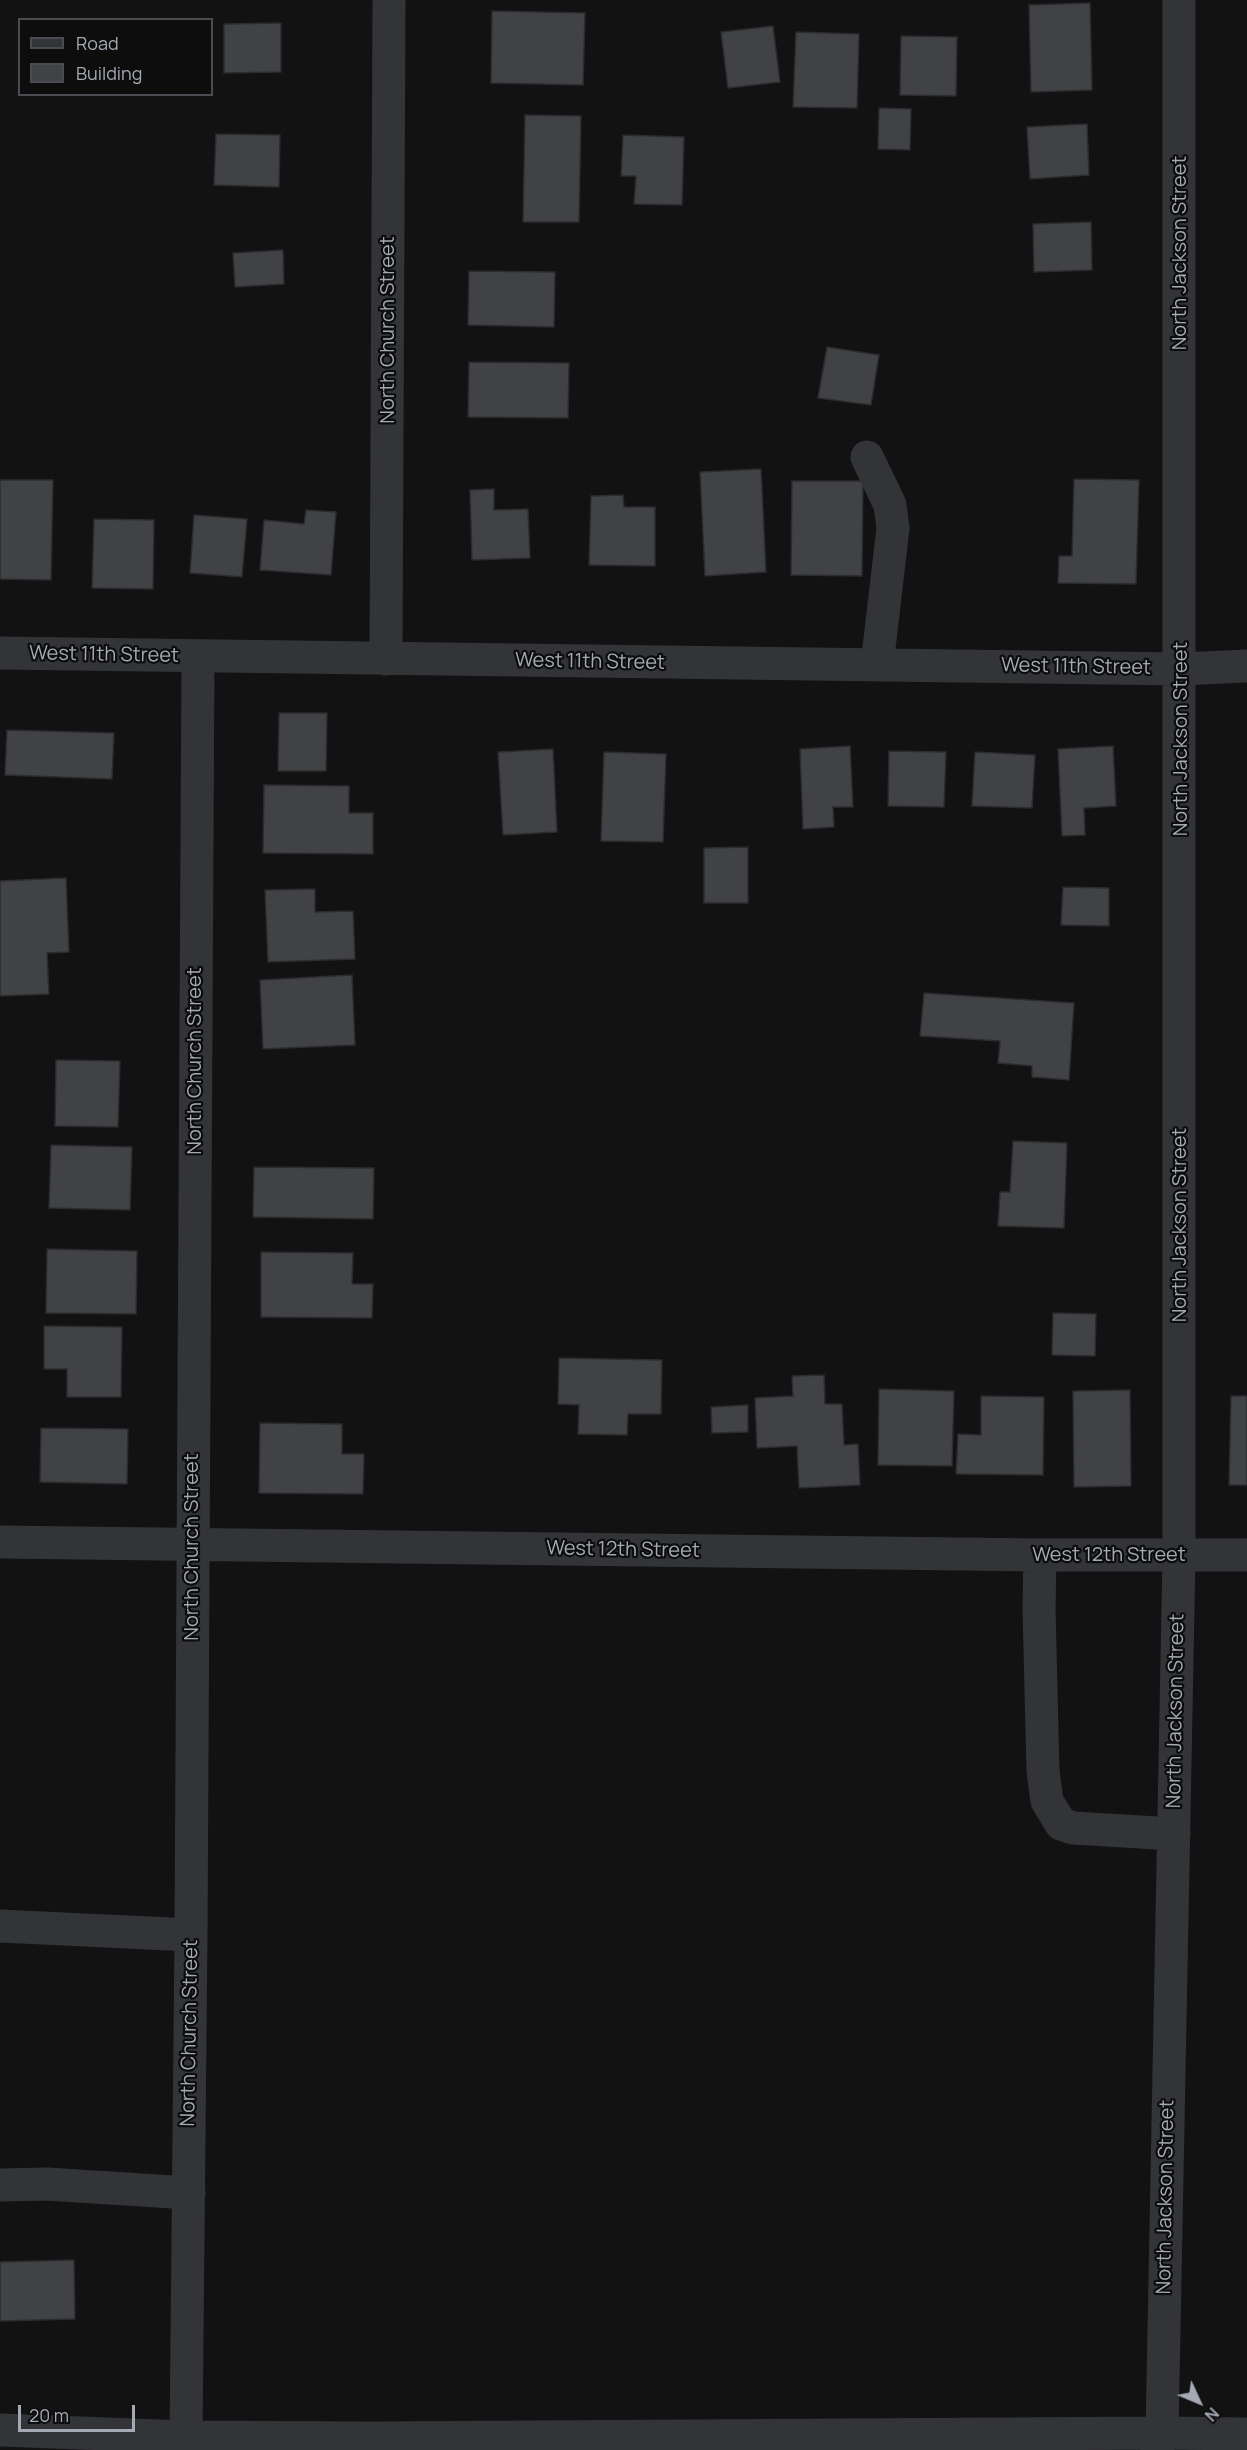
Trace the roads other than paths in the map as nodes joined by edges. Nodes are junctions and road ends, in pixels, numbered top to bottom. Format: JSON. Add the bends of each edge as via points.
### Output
{"nodes":[{"id":1,"x":389,"y":0,"type":"edge"},
{"id":2,"x":1179,"y":0,"type":"edge"},
{"id":3,"x":867,"y":457,"type":"dead end"},
{"id":4,"x":0,"y":653,"type":"edge"},
{"id":5,"x":198,"y":657,"type":"junction"},
{"id":6,"x":386,"y":659,"type":"junction"},
{"id":7,"x":877,"y":665,"type":"junction"},
{"id":8,"x":1247,"y":666,"type":"edge"},
{"id":9,"x":1181,"y":669,"type":"junction"},
{"id":10,"x":0,"y":1542,"type":"edge"},
{"id":11,"x":192,"y":1545,"type":"junction"},
{"id":12,"x":1040,"y":1555,"type":"junction"},
{"id":13,"x":1247,"y":1555,"type":"edge"},
{"id":14,"x":1179,"y":1556,"type":"junction"},
{"id":15,"x":1174,"y":1834,"type":"junction"},
{"id":16,"x":0,"y":1926,"type":"edge"},
{"id":17,"x":191,"y":1935,"type":"junction"},
{"id":18,"x":0,"y":2185,"type":"edge"},
{"id":19,"x":189,"y":2193,"type":"junction"},
{"id":20,"x":0,"y":2430,"type":"edge"},
{"id":21,"x":1247,"y":2434,"type":"edge"},
{"id":22,"x":186,"y":2437,"type":"junction"},
{"id":23,"x":1159,"y":2441,"type":"edge"},
{"id":24,"x":370,"y":2444,"type":"edge"}],
"edges":[{"from":1,"to":6,"type":"street","name":"North Church Street"},
{"from":2,"to":9,"type":"street","name":"North Jackson Street"},
{"from":3,"to":7,"type":"street","via":[[890,505],[893,528]]},
{"from":4,"to":5,"type":"street","name":"West 11th Street"},
{"from":5,"to":6,"type":"street","name":"West 11th Street"},
{"from":5,"to":11,"type":"street","name":"North Church Street"},
{"from":6,"to":7,"type":"street","name":"West 11th Street"},
{"from":7,"to":9,"type":"street","name":"West 11th Street"},
{"from":8,"to":9,"type":"street","name":"West 11th Street"},
{"from":9,"to":14,"type":"street","name":"North Jackson Street"},
{"from":10,"to":11,"type":"street","name":"West 12th Street"},
{"from":11,"to":12,"type":"street","name":"West 12th Street"},
{"from":11,"to":17,"type":"street","name":"North Church Street"},
{"from":12,"to":14,"type":"street","name":"West 12th Street"},
{"from":12,"to":15,"type":"street","via":[[1043,1771],[1047,1801],[1061,1824],[1073,1828]]},
{"from":13,"to":14,"type":"street","name":"West 12th Street"},
{"from":14,"to":15,"type":"street","name":"North Jackson Street"},
{"from":15,"to":23,"type":"street","name":"North Jackson Street"},
{"from":16,"to":17,"type":"street"},
{"from":17,"to":19,"type":"street","name":"North Church Street"},
{"from":18,"to":19,"type":"street"},
{"from":19,"to":22,"type":"street","name":"North Church Street"},
{"from":20,"to":22,"type":"street"},
{"from":21,"to":23,"type":"street"},
{"from":22,"to":24,"type":"street"},
{"from":23,"to":24,"type":"street"}]}
